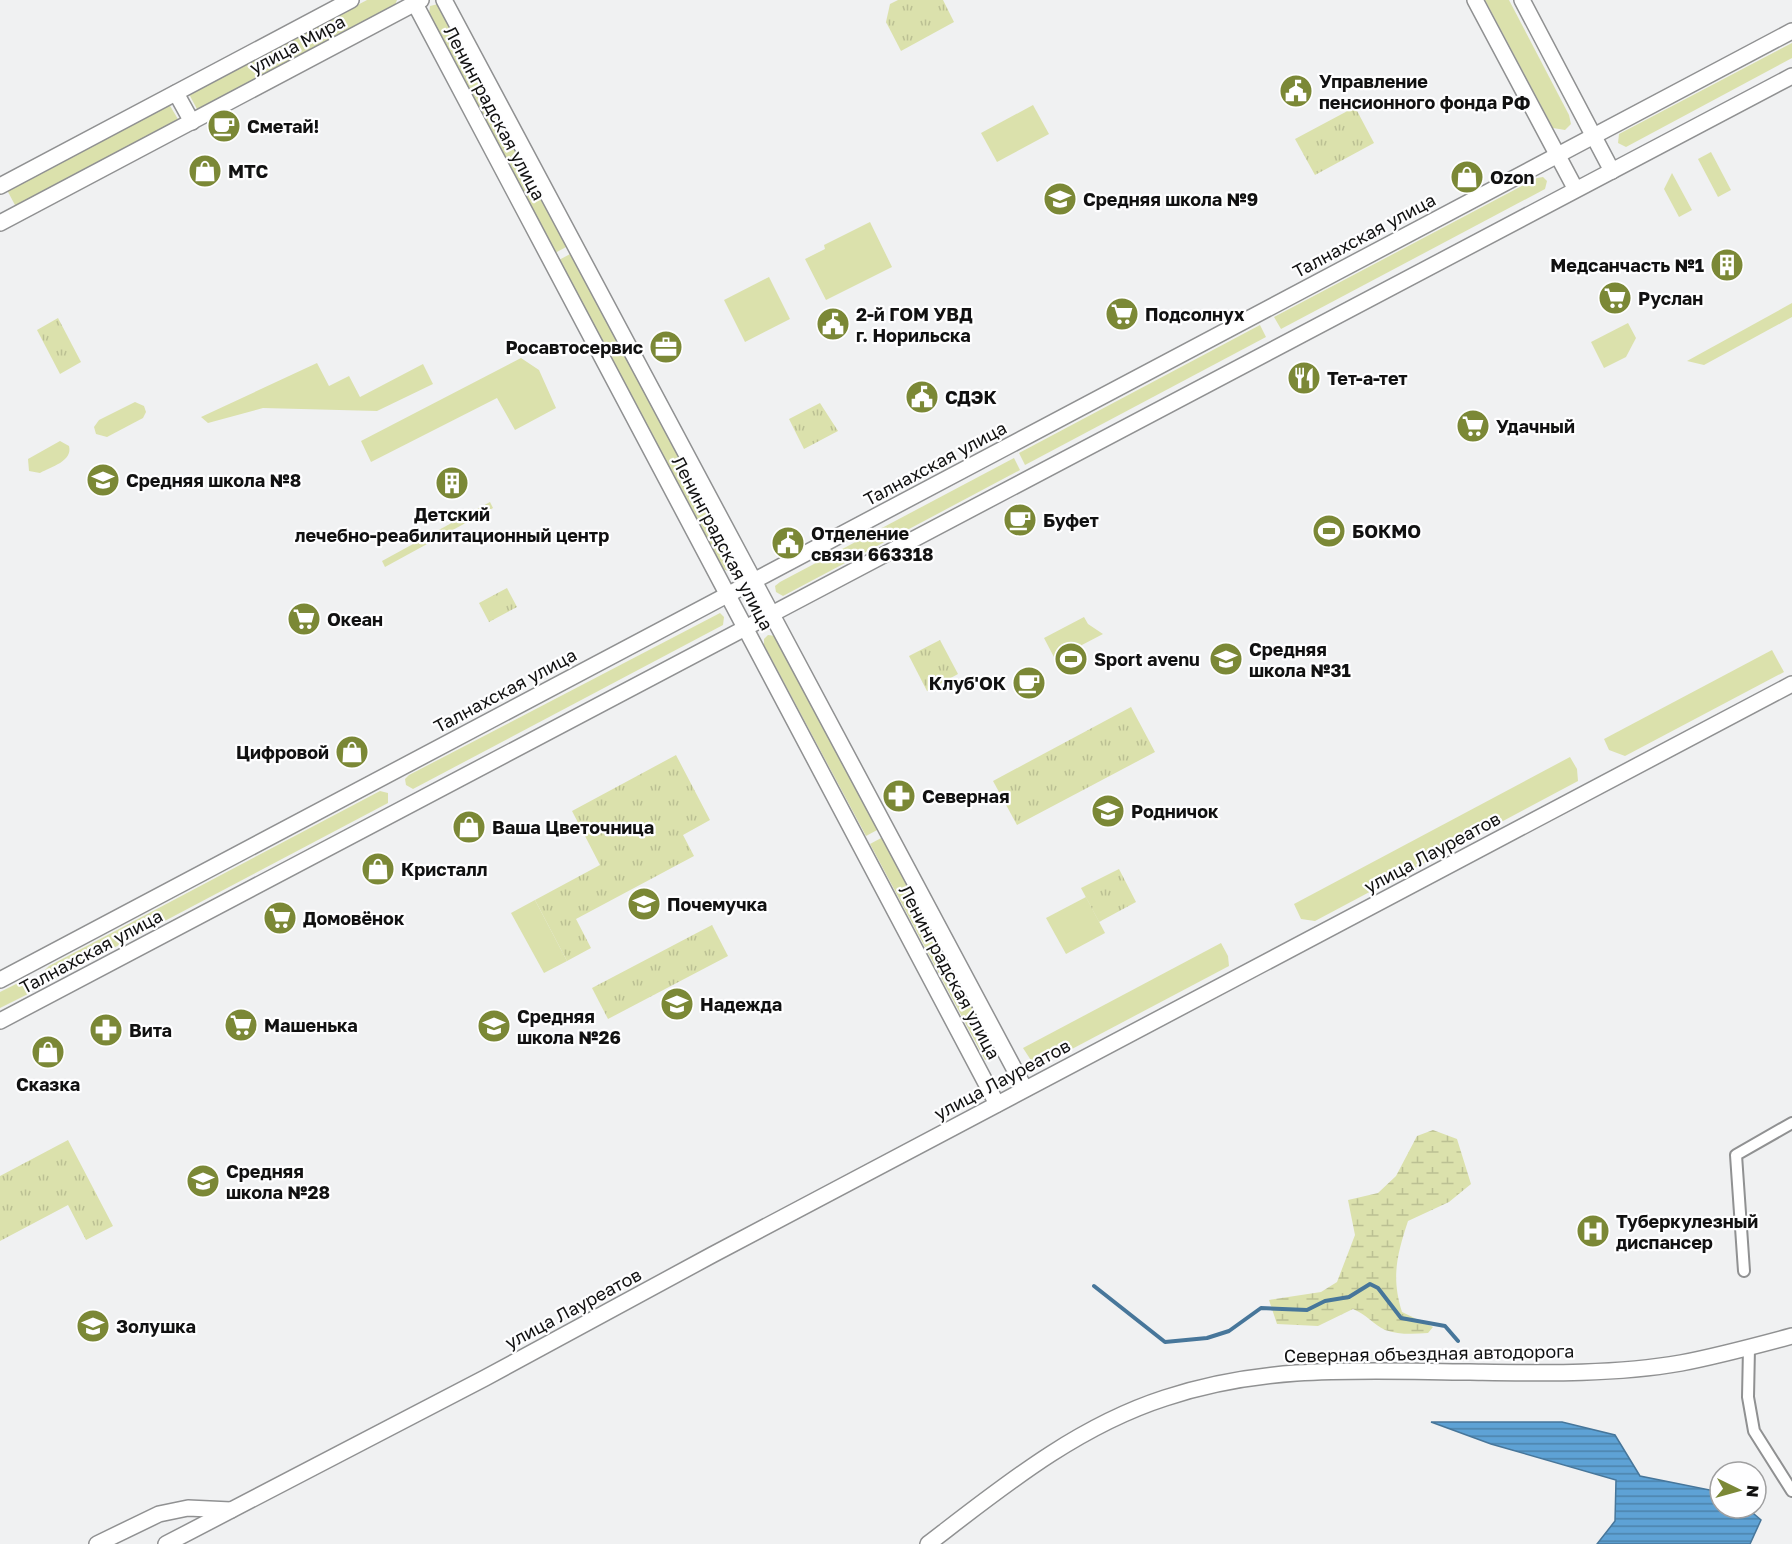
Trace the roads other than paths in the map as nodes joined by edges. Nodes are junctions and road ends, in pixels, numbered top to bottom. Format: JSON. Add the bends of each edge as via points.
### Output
{"nodes":[{"id":1,"x":351,"y":0,"type":"edge"},
{"id":2,"x":444,"y":0,"type":"edge"},
{"id":3,"x":1475,"y":0,"type":"edge"},
{"id":4,"x":1522,"y":0,"type":"edge"},
{"id":5,"x":416,"y":1,"type":"edge"},
{"id":6,"x":1792,"y":32,"type":"edge"},
{"id":7,"x":1792,"y":76,"type":"edge"},
{"id":8,"x":176,"y":93,"type":"junction"},
{"id":9,"x":192,"y":122,"type":"junction"},
{"id":10,"x":1594,"y":136,"type":"junction"},
{"id":11,"x":1557,"y":155,"type":"junction"},
{"id":12,"x":1612,"y":171,"type":"junction"},
{"id":13,"x":0,"y":186,"type":"edge"},
{"id":14,"x":1575,"y":188,"type":"junction"},
{"id":15,"x":0,"y":223,"type":"edge"},
{"id":16,"x":754,"y":580,"type":"junction"},
{"id":17,"x":728,"y":594,"type":"junction"},
{"id":18,"x":772,"y":614,"type":"junction"},
{"id":19,"x":746,"y":628,"type":"junction"},
{"id":20,"x":1792,"y":684,"type":"edge"},
{"id":21,"x":0,"y":980,"type":"edge"},
{"id":22,"x":0,"y":1021,"type":"edge"},
{"id":23,"x":1025,"y":1089,"type":"junction"},
{"id":24,"x":998,"y":1104,"type":"junction"},
{"id":25,"x":1792,"y":1123,"type":"edge"},
{"id":26,"x":1744,"y":1271,"type":"dead end"},
{"id":27,"x":1792,"y":1336,"type":"edge"},
{"id":28,"x":1749,"y":1348,"type":"junction"},
{"id":29,"x":1792,"y":1491,"type":"edge"},
{"id":30,"x":231,"y":1510,"type":"junction"},
{"id":31,"x":97,"y":1544,"type":"edge"},
{"id":32,"x":166,"y":1544,"type":"edge"},
{"id":33,"x":928,"y":1544,"type":"edge"}],
"edges":[{"from":1,"to":8,"type":"street","name":"улица Мира"},
{"from":2,"to":16,"type":"street","name":"Ленинградская улица"},
{"from":3,"to":11,"type":"street"},
{"from":4,"to":10,"type":"street"},
{"from":5,"to":9,"type":"street","name":"улица Мира"},
{"from":5,"to":17,"type":"street","name":"Ленинградская улица"},
{"from":6,"to":10,"type":"street","name":"Талнахская улица"},
{"from":7,"to":12,"type":"street","name":"Талнахская улица"},
{"from":8,"to":9,"type":"street"},
{"from":8,"to":13,"type":"street","name":"улица Мира"},
{"from":9,"to":15,"type":"street","name":"улица Мира"},
{"from":10,"to":11,"type":"street","name":"Талнахская улица"},
{"from":10,"to":12,"type":"street"},
{"from":11,"to":14,"type":"street"},
{"from":11,"to":16,"type":"street","name":"Талнахская улица"},
{"from":12,"to":14,"type":"street","name":"Талнахская улица"},
{"from":14,"to":18,"type":"street","name":"Талнахская улица"},
{"from":16,"to":17,"type":"street","name":"Талнахская улица"},
{"from":16,"to":18,"type":"street","name":"Ленинградская улица"},
{"from":17,"to":19,"type":"street","name":"Ленинградская улица"},
{"from":17,"to":21,"type":"street","name":"Талнахская улица"},
{"from":18,"to":19,"type":"street","name":"Талнахская улица"},
{"from":18,"to":23,"type":"street","name":"Ленинградская улица"},
{"from":19,"to":22,"type":"street","name":"Талнахская улица"},
{"from":19,"to":24,"type":"street","name":"Ленинградская улица"},
{"from":20,"to":23,"type":"street","name":"улица Лауреатов"},
{"from":23,"to":24,"type":"street","name":"улица Лауреатов"},
{"from":24,"to":30,"type":"street","name":"улица Лауреатов"},
{"from":25,"to":26,"type":"street","via":[[1736,1155]]},
{"from":27,"to":28,"type":"street","name":"Северная объездная автодорога"},
{"from":28,"to":29,"type":"street","via":[[1748,1397],[1754,1431]]},
{"from":28,"to":33,"type":"street","name":"Северная объездная автодорога","via":[[1679,1363],[1618,1368],[1471,1372],[1301,1370],[1211,1384],[1163,1398],[1069,1442],[1024,1470]]},
{"from":30,"to":31,"type":"street","via":[[188,1508],[159,1514]]},
{"from":30,"to":32,"type":"street","name":"улица Лауреатов"}]}
